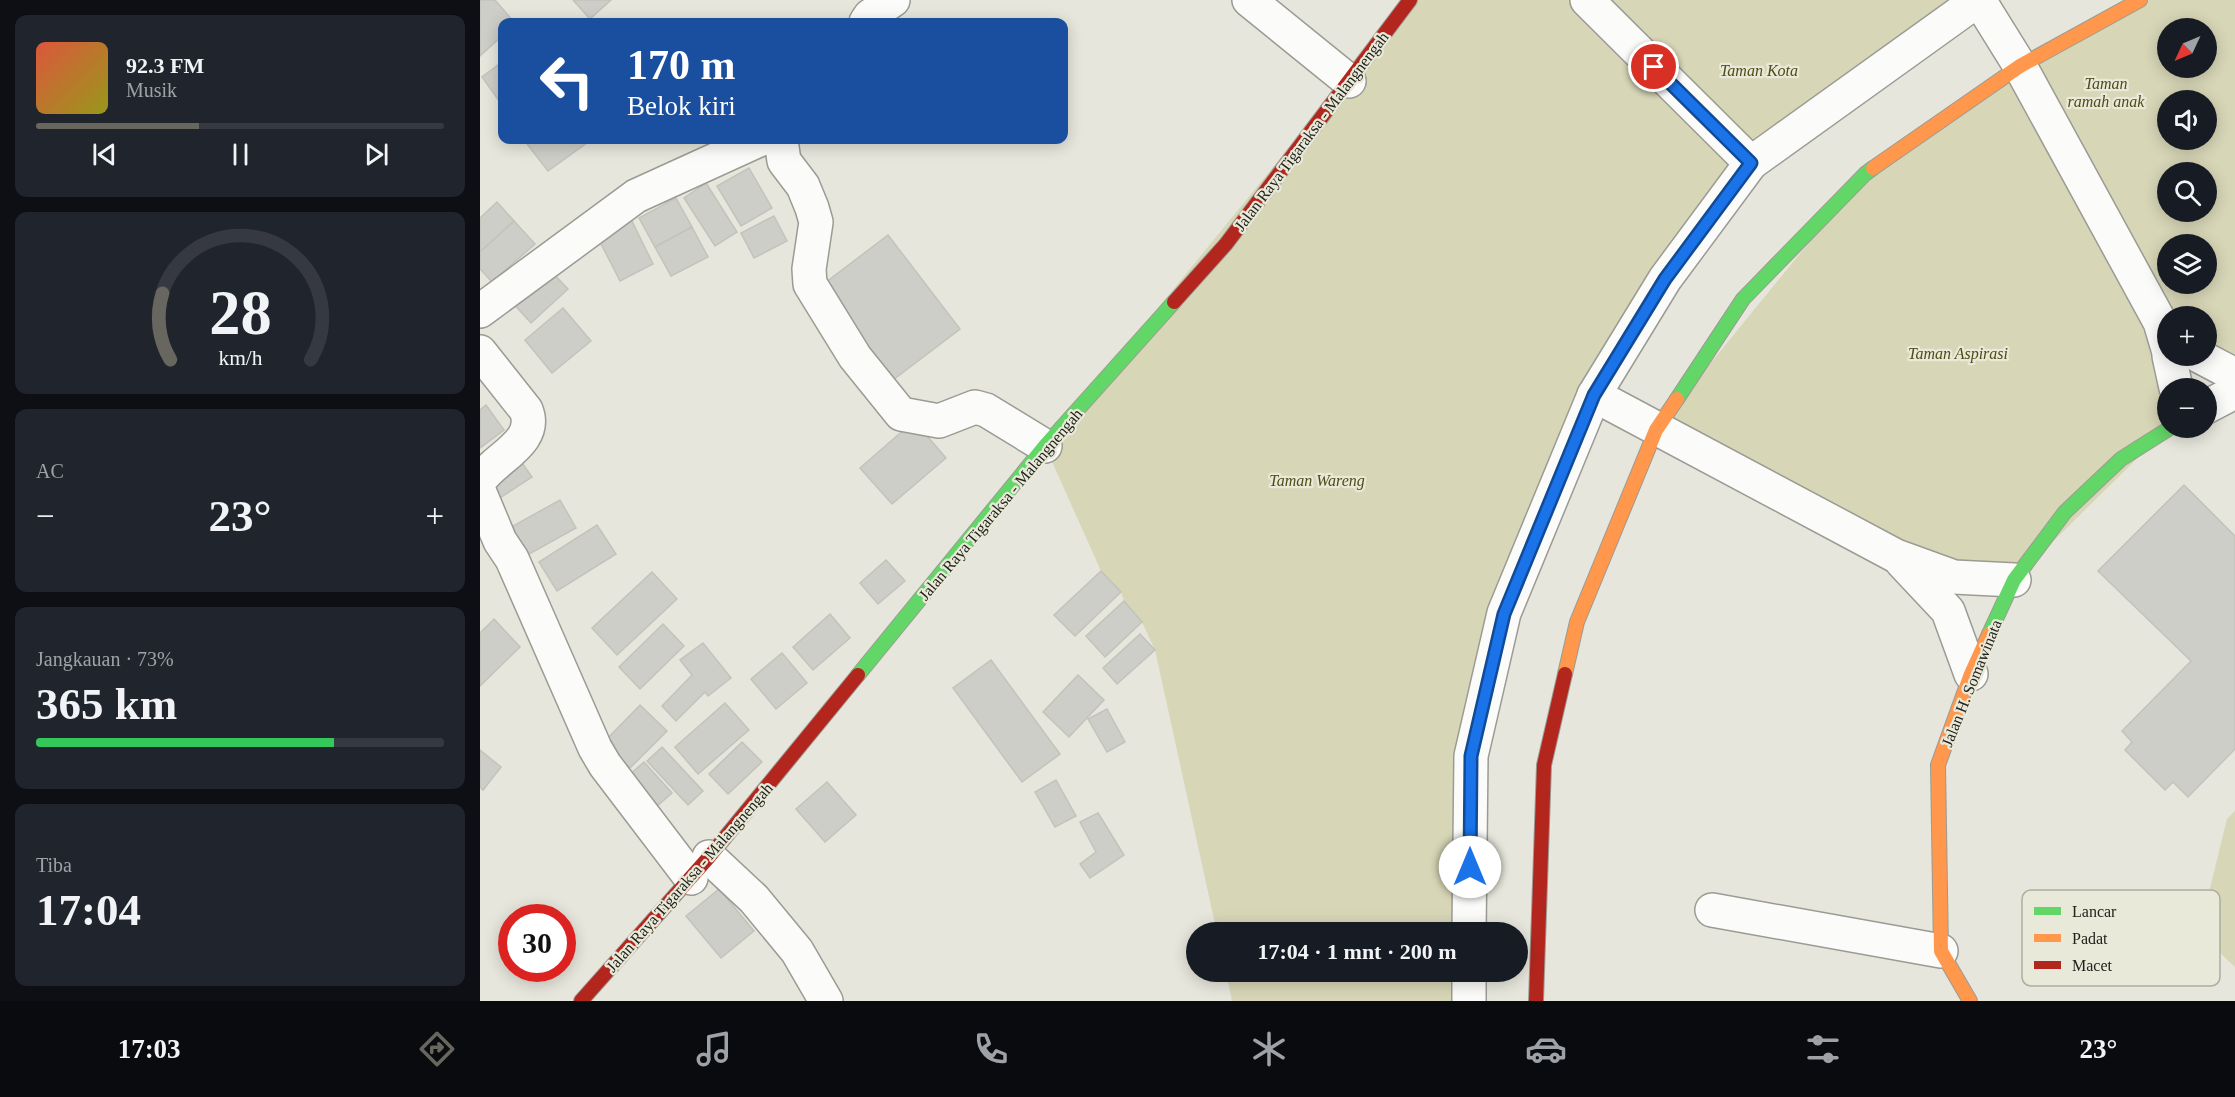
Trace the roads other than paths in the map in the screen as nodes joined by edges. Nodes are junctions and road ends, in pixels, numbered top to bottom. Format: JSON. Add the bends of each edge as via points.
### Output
{"nodes":[{"id":1,"x":893,"y":0,"type":"edge"},
{"id":2,"x":1249,"y":0,"type":"edge"},
{"id":3,"x":1410,"y":0,"type":"edge"},
{"id":4,"x":1587,"y":0,"type":"edge"},
{"id":5,"x":1978,"y":0,"type":"edge"},
{"id":6,"x":2140,"y":0,"type":"edge"},
{"id":7,"x":869,"y":18,"type":"edge"},
{"id":8,"x":2020,"y":66,"type":"junction"},
{"id":9,"x":1349,"y":81,"type":"junction"},
{"id":10,"x":750,"y":144,"type":"edge"},
{"id":11,"x":782,"y":144,"type":"edge"},
{"id":12,"x":1751,"y":163,"type":"junction"},
{"id":13,"x":480,"y":310,"type":"edge"},
{"id":14,"x":2157,"y":318,"type":"edge"},
{"id":15,"x":480,"y":352,"type":"edge"},
{"id":16,"x":2216,"y":366,"type":"edge"},
{"id":17,"x":2235,"y":375,"type":"edge"},
{"id":18,"x":2235,"y":392,"type":"edge"},
{"id":19,"x":1594,"y":395,"type":"junction"},
{"id":20,"x":2217,"y":401,"type":"edge"},
{"id":21,"x":1656,"y":430,"type":"junction"},
{"id":22,"x":2157,"y":436,"type":"edge"},
{"id":23,"x":1045,"y":446,"type":"junction"},
{"id":24,"x":480,"y":480,"type":"edge"},
{"id":25,"x":480,"y":493,"type":"edge"},
{"id":26,"x":1896,"y":556,"type":"junction"},
{"id":27,"x":2014,"y":580,"type":"junction"},
{"id":28,"x":1971,"y":674,"type":"junction"},
{"id":29,"x":700,"y":868,"type":"junction"},
{"id":30,"x":1712,"y":910,"type":"dead end"},
{"id":31,"x":1469,"y":922,"type":"edge"},
{"id":32,"x":1941,"y":951,"type":"junction"},
{"id":33,"x":1469,"y":982,"type":"edge"},
{"id":34,"x":580,"y":1001,"type":"edge"},
{"id":35,"x":826,"y":1001,"type":"edge"},
{"id":36,"x":1469,"y":1001,"type":"edge"},
{"id":37,"x":1536,"y":1001,"type":"edge"},
{"id":38,"x":1970,"y":1001,"type":"edge"}],
"edges":[{"from":1,"to":7,"type":"street"},
{"from":2,"to":9,"type":"street"},
{"from":3,"to":9,"type":"street","name":"Jalan Raya Tigaraksa - Malangnengah"},
{"from":4,"to":12,"type":"street"},
{"from":5,"to":8,"type":"street"},
{"from":5,"to":12,"type":"street"},
{"from":6,"to":8,"type":"street"},
{"from":8,"to":14,"type":"street"},
{"from":8,"to":21,"type":"street","via":[[1865,174],[1743,299]]},
{"from":9,"to":23,"type":"street","name":"Jalan Raya Tigaraksa - Malangnengah","via":[[1226,244]]},
{"from":10,"to":13,"type":"street","via":[[636,196]]},
{"from":11,"to":23,"type":"street","via":[[784,161],[803,186],[816,222],[810,284],[855,357],[901,414],[939,421],[975,407]]},
{"from":12,"to":19,"type":"street","via":[[1665,279]]},
{"from":15,"to":24,"type":"street","via":[[531,421],[526,435]]},
{"from":16,"to":17,"type":"street"},
{"from":18,"to":20,"type":"street"},
{"from":19,"to":21,"type":"street"},
{"from":19,"to":31,"type":"street","via":[[1504,614],[1471,756]]},
{"from":21,"to":26,"type":"street"},
{"from":21,"to":37,"type":"street","via":[[1577,622],[1544,765]]},
{"from":22,"to":27,"type":"street","name":"Jalan H. Somawinata","via":[[2121,459],[2066,512]]},
{"from":23,"to":29,"type":"street","name":"Jalan Raya Tigaraksa - Malangnengah"},
{"from":25,"to":29,"type":"street","via":[[595,748],[605,765]]},
{"from":26,"to":27,"type":"street","via":[[1954,577]]},
{"from":26,"to":28,"type":"street","via":[[1948,611]]},
{"from":27,"to":28,"type":"street","name":"Jalan H. Somawinata"},
{"from":28,"to":32,"type":"street","name":"Jalan H. Somawinata","via":[[1938,765]]},
{"from":29,"to":34,"type":"street","name":"Jalan Raya Tigaraksa - Malangnengah"},
{"from":29,"to":35,"type":"street","via":[[754,899],[797,951]]},
{"from":30,"to":32,"type":"street"},
{"from":32,"to":38,"type":"street","name":"Jalan H. Somawinata"},
{"from":33,"to":36,"type":"street"}]}
